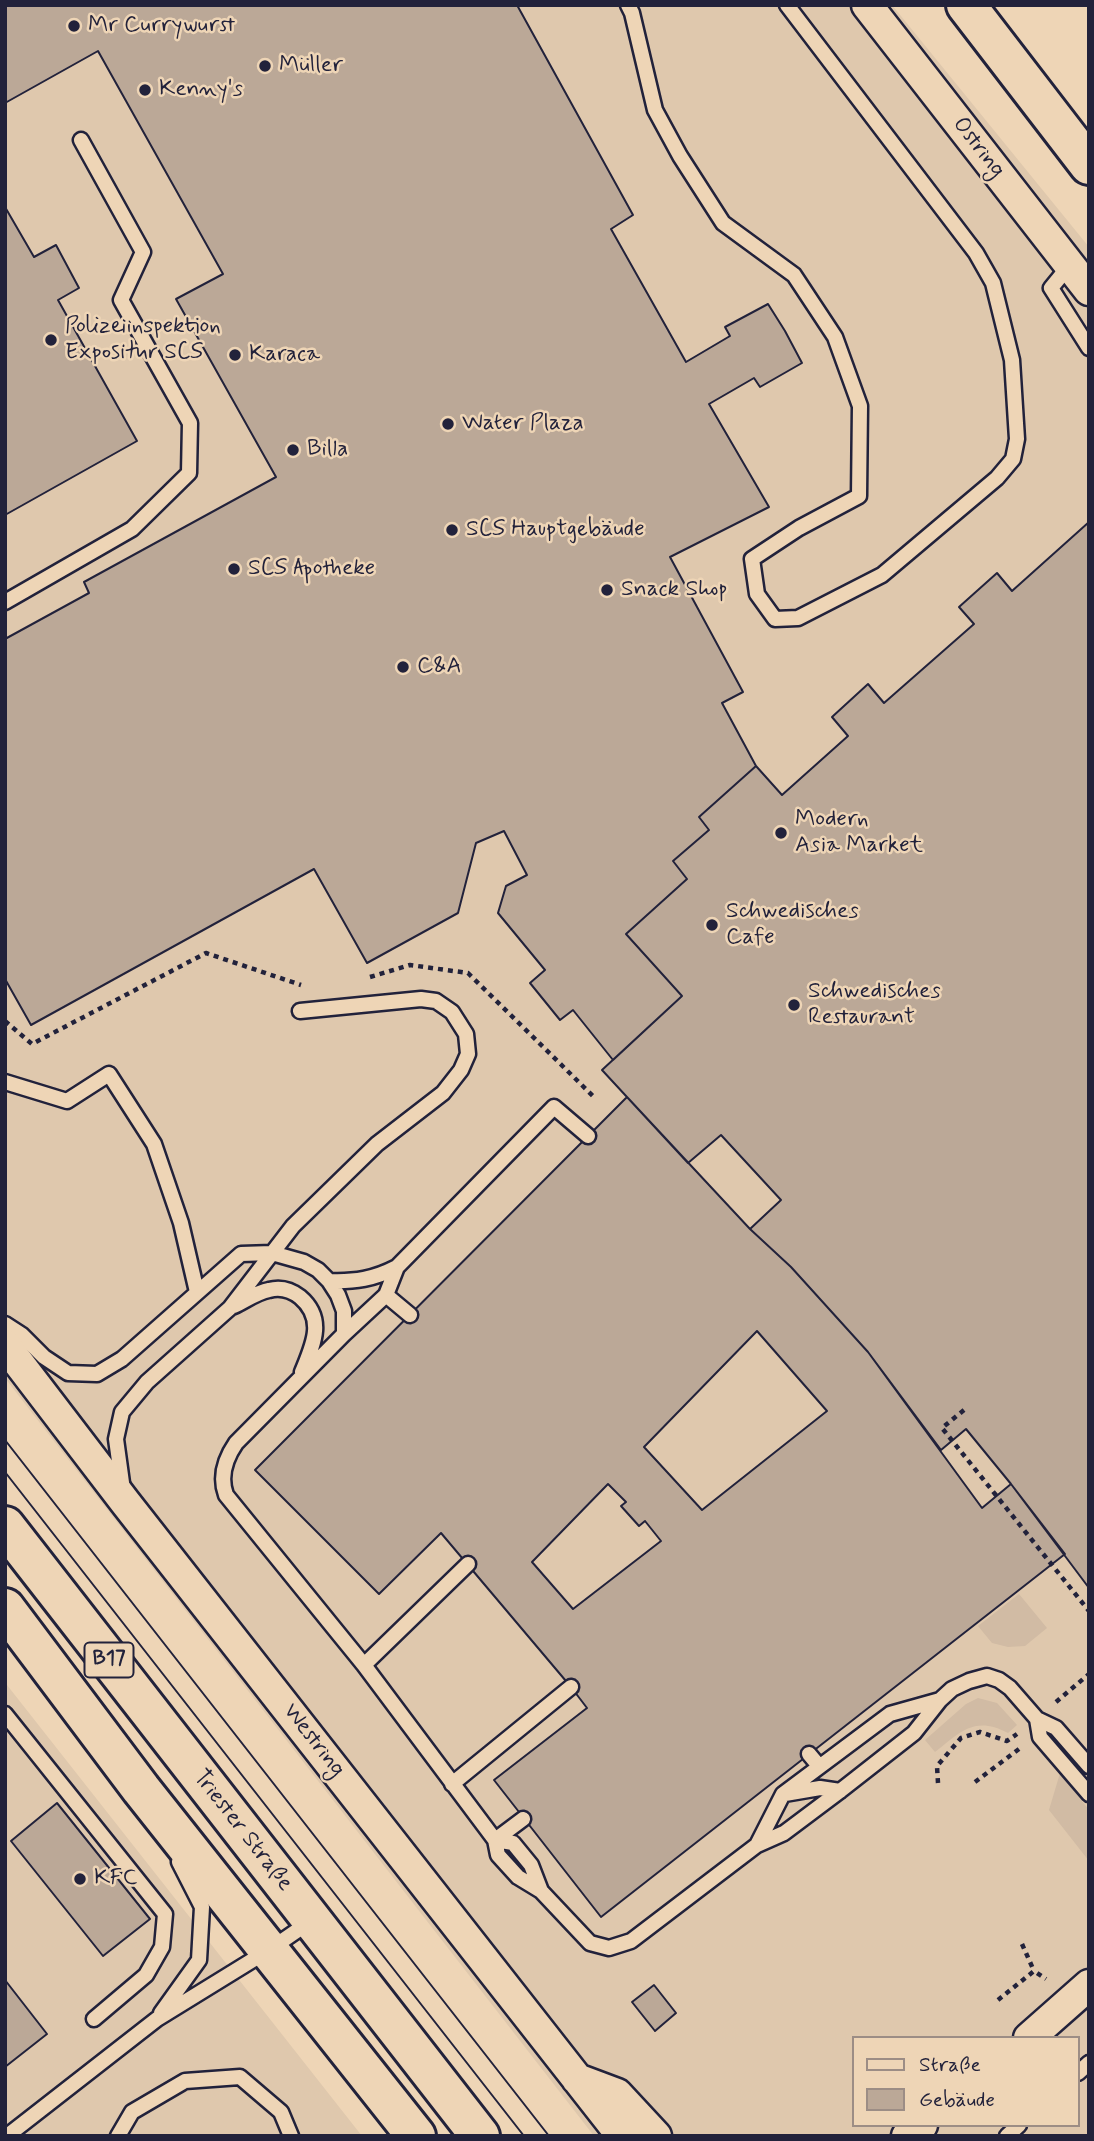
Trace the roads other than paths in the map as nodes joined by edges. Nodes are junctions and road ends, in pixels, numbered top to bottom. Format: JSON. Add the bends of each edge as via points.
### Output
{"nodes":[{"id":1,"x":628,"y":5,"type":"edge"},
{"id":2,"x":787,"y":5,"type":"edge"},
{"id":3,"x":867,"y":5,"type":"edge"},
{"id":4,"x":966,"y":5,"type":"edge"},
{"id":5,"x":81,"y":140,"type":"dead end"},
{"id":6,"x":1089,"y":164,"type":"edge"},
{"id":7,"x":1069,"y":266,"type":"junction"},
{"id":8,"x":1089,"y":290,"type":"edge"},
{"id":9,"x":1089,"y":348,"type":"edge"},
{"id":10,"x":5,"y":602,"type":"edge"},
{"id":11,"x":300,"y":1011,"type":"dead end"},
{"id":12,"x":5,"y":1082,"type":"edge"},
{"id":13,"x":588,"y":1136,"type":"dead end"},
{"id":14,"x":272,"y":1253,"type":"junction"},
{"id":15,"x":397,"y":1266,"type":"junction"},
{"id":16,"x":329,"y":1281,"type":"junction"},
{"id":17,"x":197,"y":1292,"type":"junction"},
{"id":18,"x":386,"y":1295,"type":"junction"},
{"id":19,"x":230,"y":1308,"type":"junction"},
{"id":20,"x":410,"y":1315,"type":"dead end"},
{"id":21,"x":5,"y":1324,"type":"edge"},
{"id":22,"x":344,"y":1334,"type":"junction"},
{"id":23,"x":5,"y":1345,"type":"edge"},
{"id":24,"x":300,"y":1378,"type":"junction"},
{"id":25,"x":125,"y":1502,"type":"junction"},
{"id":26,"x":5,"y":1526,"type":"edge"},
{"id":27,"x":468,"y":1564,"type":"dead end"},
{"id":28,"x":5,"y":1608,"type":"edge"},
{"id":29,"x":364,"y":1665,"type":"junction"},
{"id":30,"x":571,"y":1687,"type":"dead end"},
{"id":31,"x":940,"y":1700,"type":"junction"},
{"id":32,"x":5,"y":1714,"type":"edge"},
{"id":33,"x":1037,"y":1719,"type":"junction"},
{"id":34,"x":809,"y":1754,"type":"dead end"},
{"id":35,"x":819,"y":1766,"type":"junction"},
{"id":36,"x":1089,"y":1766,"type":"edge"},
{"id":37,"x":773,"y":1783,"type":"dead end"},
{"id":38,"x":452,"y":1784,"type":"junction"},
{"id":39,"x":141,"y":1789,"type":"junction"},
{"id":40,"x":840,"y":1791,"type":"junction"},
{"id":41,"x":783,"y":1794,"type":"junction"},
{"id":42,"x":1089,"y":1794,"type":"edge"},
{"id":43,"x":523,"y":1819,"type":"dead end"},
{"id":44,"x":495,"y":1840,"type":"junction"},
{"id":45,"x":757,"y":1845,"type":"junction"},
{"id":46,"x":312,"y":1920,"type":"junction"},
{"id":47,"x":270,"y":1950,"type":"junction"},
{"id":48,"x":1089,"y":1985,"type":"edge"},
{"id":49,"x":157,"y":2018,"type":"junction"},
{"id":50,"x":94,"y":2019,"type":"dead end"},
{"id":51,"x":1031,"y":2036,"type":"edge"},
{"id":52,"x":577,"y":2079,"type":"junction"},
{"id":53,"x":291,"y":2135,"type":"edge"},
{"id":54,"x":7,"y":2136,"type":"edge"},
{"id":55,"x":118,"y":2136,"type":"edge"},
{"id":56,"x":416,"y":2136,"type":"edge"},
{"id":57,"x":480,"y":2136,"type":"edge"},
{"id":58,"x":622,"y":2136,"type":"edge"},
{"id":59,"x":656,"y":2136,"type":"edge"}],
"edges":[{"from":1,"to":2,"type":"lane","via":[[655,110],[680,156],[723,223],[794,275],[835,337],[860,406],[859,496],[752,559],[757,594],[775,619],[798,618],[882,575],[997,478],[1013,459],[1017,439],[1013,360],[993,283],[976,253]]},
{"from":3,"to":7,"type":"street","name":"Ostring"},
{"from":4,"to":6,"type":"main road"},
{"from":5,"to":10,"type":"lane","via":[[143,252],[121,300],[190,423],[189,473],[132,529]]},
{"from":7,"to":8,"type":"street","name":"Ostring"},
{"from":7,"to":9,"type":"lane","via":[[1051,288]]},
{"from":11,"to":14,"type":"lane","via":[[421,999],[436,1002],[452,1012],[466,1034],[468,1054],[443,1093],[377,1144],[293,1226]]},
{"from":12,"to":17,"type":"lane","via":[[67,1101],[109,1074],[154,1143],[181,1223]]},
{"from":13,"to":15,"type":"lane","via":[[554,1107]]},
{"from":14,"to":16,"type":"lane","via":[[304,1262]]},
{"from":14,"to":17,"type":"lane","via":[[241,1254]]},
{"from":14,"to":19,"type":"lane"},
{"from":15,"to":16,"type":"lane","via":[[377,1277]]},
{"from":15,"to":18,"type":"lane"},
{"from":16,"to":22,"type":"lane","via":[[344,1311]]},
{"from":17,"to":21,"type":"lane","via":[[122,1359],[97,1374],[68,1373]]},
{"from":18,"to":20,"type":"lane"},
{"from":18,"to":22,"type":"lane"},
{"from":19,"to":24,"type":"lane","via":[[268,1290],[290,1290],[300,1297],[317,1322]]},
{"from":19,"to":25,"type":"lane","via":[[147,1382],[122,1412],[116,1439]]},
{"from":22,"to":24,"type":"lane"},
{"from":23,"to":25,"type":"street","name":"Westring"},
{"from":24,"to":29,"type":"lane","via":[[236,1443],[222,1483],[226,1495]]},
{"from":25,"to":52,"type":"street","name":"Westring"},
{"from":26,"to":46,"type":"main road","name":"Triester Straße","number":"B17"},
{"from":27,"to":29,"type":"lane"},
{"from":28,"to":39,"type":"main road","number":"B17"},
{"from":29,"to":38,"type":"lane"},
{"from":30,"to":38,"type":"lane"},
{"from":31,"to":33,"type":"lane","via":[[952,1689],[987,1676],[1010,1688]]},
{"from":31,"to":35,"type":"lane","via":[[890,1714]]},
{"from":31,"to":40,"type":"lane","via":[[914,1733]]},
{"from":32,"to":50,"type":"lane","via":[[165,1914],[162,1947],[146,1975]]},
{"from":33,"to":36,"type":"lane","via":[[1056,1728]]},
{"from":33,"to":42,"type":"lane","via":[[1040,1737]]},
{"from":34,"to":35,"type":"lane"},
{"from":35,"to":41,"type":"lane"},
{"from":37,"to":41,"type":"lane"},
{"from":38,"to":44,"type":"lane"},
{"from":39,"to":47,"type":"main road","number":"B17"},
{"from":39,"to":49,"type":"lane","via":[[202,1908],[199,1960]]},
{"from":40,"to":41,"type":"lane","via":[[820,1788]]},
{"from":40,"to":45,"type":"lane","via":[[784,1833]]},
{"from":41,"to":45,"type":"lane"},
{"from":43,"to":44,"type":"lane"},
{"from":44,"to":45,"type":"lane","via":[[513,1843],[531,1865],[541,1891],[590,1942],[609,1948],[631,1941]]},
{"from":46,"to":47,"type":"lane"},
{"from":46,"to":57,"type":"main road","name":"Triester Straße","number":"B17"},
{"from":47,"to":49,"type":"lane"},
{"from":47,"to":56,"type":"main road","number":"B17"},
{"from":48,"to":51,"type":"street"},
{"from":49,"to":54,"type":"lane"},
{"from":52,"to":58,"type":"street","name":"Westring"},
{"from":52,"to":59,"type":"street","via":[[617,2094]]},
{"from":53,"to":55,"type":"lane","via":[[281,2112],[240,2077],[185,2081],[132,2112]]}]}
